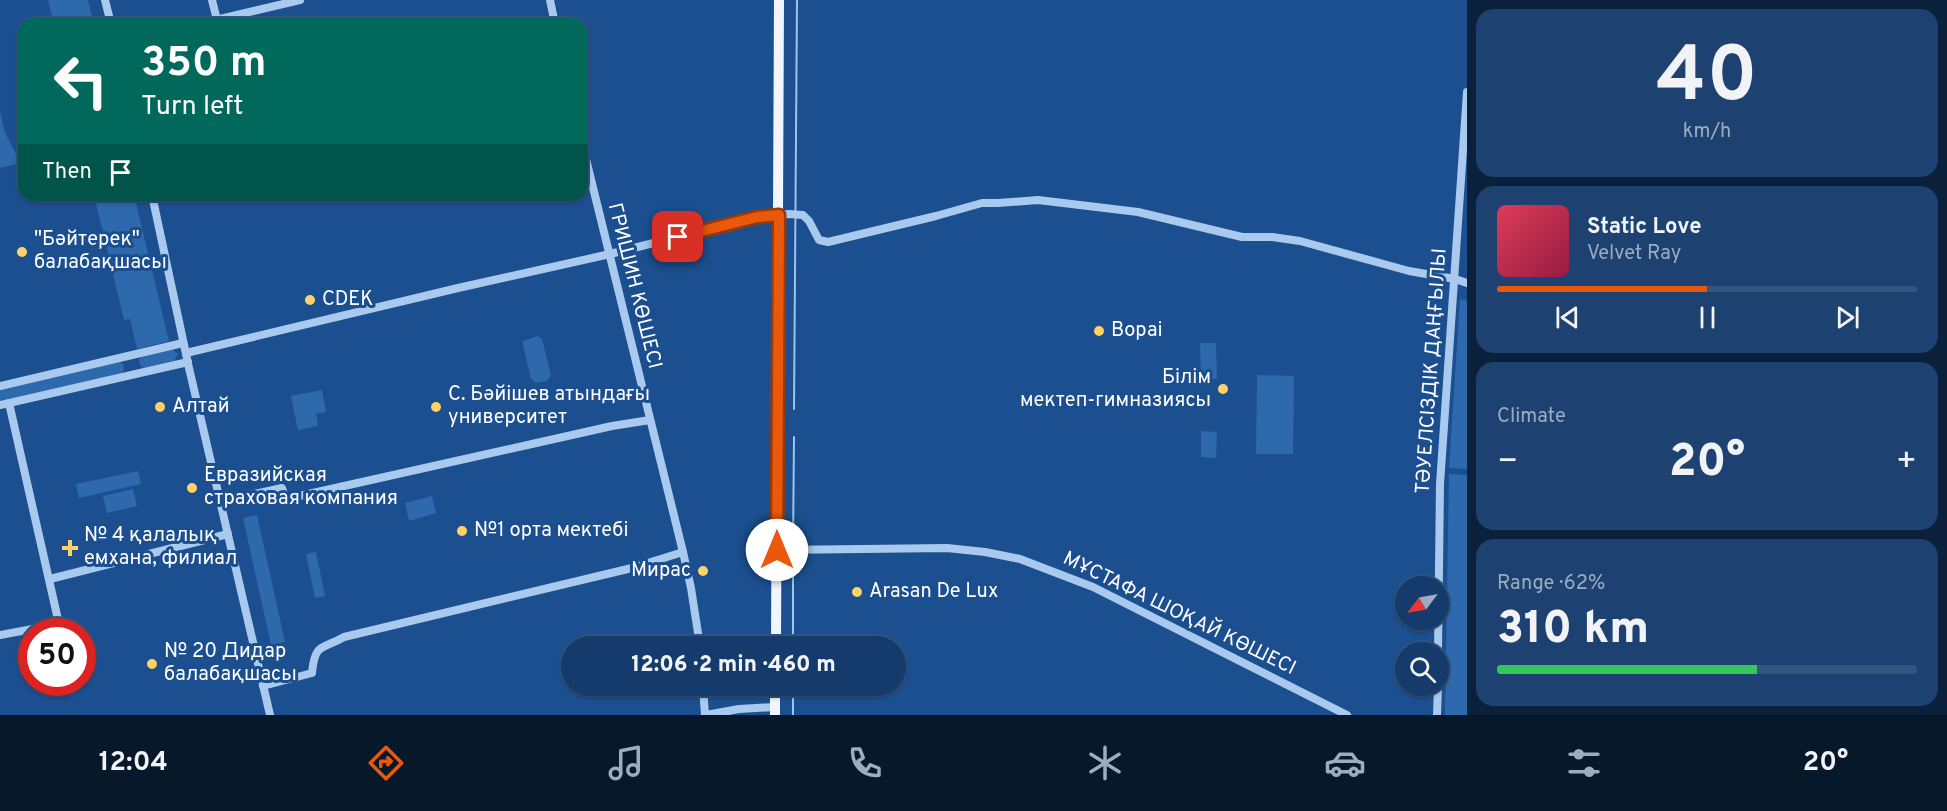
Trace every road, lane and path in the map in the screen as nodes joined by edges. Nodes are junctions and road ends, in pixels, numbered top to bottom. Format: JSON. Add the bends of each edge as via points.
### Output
{"nodes":[{"id":1,"x":105,"y":0,"type":"edge"},
{"id":2,"x":212,"y":0,"type":"edge"},
{"id":3,"x":300,"y":0,"type":"edge"},
{"id":4,"x":550,"y":0,"type":"edge"},
{"id":5,"x":779,"y":0,"type":"edge"},
{"id":6,"x":285,"y":2,"type":"edge"},
{"id":7,"x":110,"y":18,"type":"edge"},
{"id":8,"x":216,"y":18,"type":"edge"},
{"id":9,"x":225,"y":18,"type":"edge"},
{"id":10,"x":554,"y":18,"type":"edge"},
{"id":11,"x":1467,"y":92,"type":"edge"},
{"id":12,"x":588,"y":167,"type":"edge"},
{"id":13,"x":153,"y":201,"type":"edge"},
{"id":14,"x":789,"y":214,"type":"junction"},
{"id":15,"x":610,"y":254,"type":"junction"},
{"id":16,"x":1455,"y":279,"type":"junction"},
{"id":17,"x":1467,"y":283,"type":"edge"},
{"id":18,"x":183,"y":343,"type":"junction"},
{"id":19,"x":187,"y":357,"type":"junction"},
{"id":20,"x":0,"y":386,"type":"edge"},
{"id":21,"x":4,"y":404,"type":"edge"},
{"id":22,"x":650,"y":420,"type":"junction"},
{"id":23,"x":221,"y":501,"type":"junction"},
{"id":24,"x":228,"y":534,"type":"junction"},
{"id":25,"x":777,"y":550,"type":"junction"},
{"id":26,"x":683,"y":552,"type":"junction"},
{"id":27,"x":50,"y":579,"type":"junction"},
{"id":28,"x":0,"y":635,"type":"edge"},
{"id":29,"x":698,"y":636,"type":"edge"},
{"id":30,"x":776,"y":636,"type":"edge"},
{"id":31,"x":1438,"y":642,"type":"edge"},
{"id":32,"x":263,"y":686,"type":"junction"},
{"id":33,"x":704,"y":696,"type":"edge"},
{"id":34,"x":1438,"y":696,"type":"edge"},
{"id":35,"x":775,"y":711,"type":"edge"},
{"id":36,"x":270,"y":715,"type":"edge"},
{"id":37,"x":705,"y":715,"type":"edge"},
{"id":38,"x":1347,"y":715,"type":"edge"},
{"id":39,"x":1437,"y":715,"type":"edge"}],
"edges":[{"from":1,"to":7,"type":"street"},
{"from":2,"to":8,"type":"street"},
{"from":3,"to":6,"type":"street"},
{"from":4,"to":10,"type":"street"},
{"from":5,"to":14,"type":"main road"},
{"from":6,"to":9,"type":"street"},
{"from":11,"to":16,"type":"street","name":"ТӘУЕЛСІЗДІК ДАҢҒЫЛЫ"},
{"from":12,"to":15,"type":"street","name":"ГРИШИН КӨШЕСІ"},
{"from":13,"to":18,"type":"street"},
{"from":14,"to":15,"type":"street","via":[[757,217]]},
{"from":14,"to":16,"type":"street","via":[[803,215],[819,240],[828,242],[982,202],[1049,201],[1138,212],[1242,237],[1300,241],[1409,271]]},
{"from":14,"to":25,"type":"main road"},
{"from":15,"to":19,"type":"street"},
{"from":15,"to":22,"type":"street","name":"ГРИШИН КӨШЕСІ"},
{"from":16,"to":17,"type":"street"},
{"from":16,"to":31,"type":"street","name":"ТӘУЕЛСІЗДІК ДАҢҒЫЛЫ","via":[[1440,484]]},
{"from":18,"to":19,"type":"street"},
{"from":18,"to":20,"type":"street"},
{"from":19,"to":21,"type":"street"},
{"from":19,"to":23,"type":"street"},
{"from":21,"to":27,"type":"street"},
{"from":22,"to":23,"type":"street","via":[[286,499],[282,488]]},
{"from":22,"to":26,"type":"street","name":"ГРИШИН КӨШЕСІ"},
{"from":23,"to":24,"type":"street"},
{"from":24,"to":27,"type":"street"},
{"from":24,"to":32,"type":"street"},
{"from":25,"to":30,"type":"main road"},
{"from":25,"to":38,"type":"street","name":"МҰСТАФА ШОҚАЙ КӨШЕСІ","via":[[946,548],[1020,559],[1093,587]]},
{"from":26,"to":29,"type":"street","name":"ГРИШИН КӨШЕСІ"},
{"from":26,"to":32,"type":"street","via":[[632,568],[344,636],[321,646],[315,654],[312,673]]},
{"from":27,"to":28,"type":"street","via":[[59,624]]},
{"from":32,"to":36,"type":"street"},
{"from":33,"to":37,"type":"street"},
{"from":34,"to":39,"type":"street"},
{"from":35,"to":37,"type":"street","via":[[739,709]]}]}
